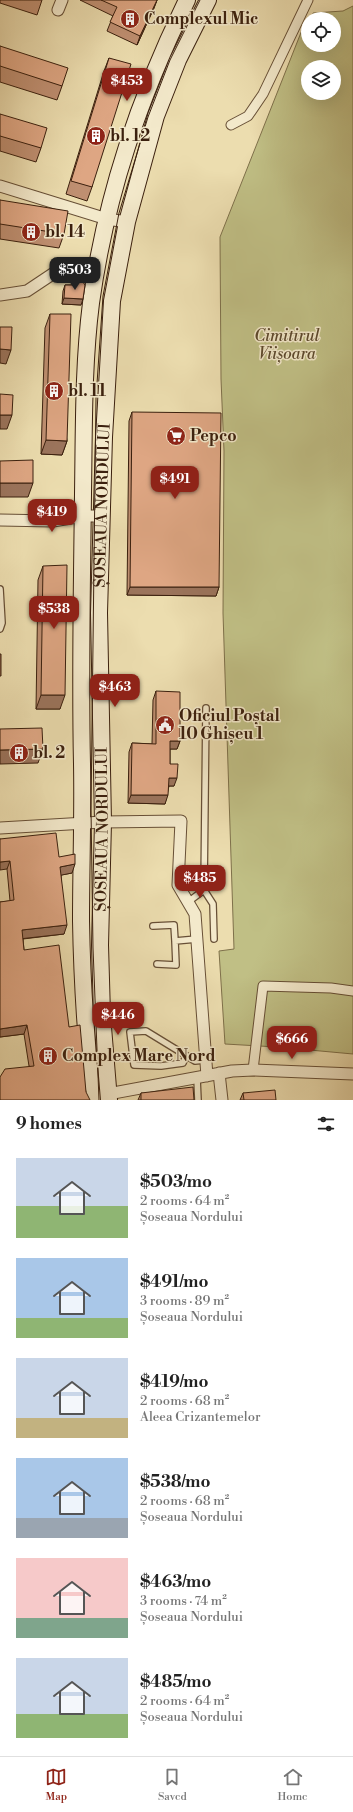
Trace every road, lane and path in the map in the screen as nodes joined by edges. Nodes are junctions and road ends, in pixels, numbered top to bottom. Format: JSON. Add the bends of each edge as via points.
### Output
{"nodes":[{"id":1,"x":187,"y":0,"type":"edge"},
{"id":2,"x":208,"y":0,"type":"edge"},
{"id":3,"x":308,"y":0,"type":"edge"},
{"id":4,"x":231,"y":125,"type":"dead end"},
{"id":5,"x":0,"y":186,"type":"edge"},
{"id":6,"x":107,"y":219,"type":"junction"},
{"id":7,"x":127,"y":222,"type":"junction"},
{"id":8,"x":97,"y":269,"type":"junction"},
{"id":9,"x":0,"y":295,"type":"edge"},
{"id":10,"x":83,"y":516,"type":"junction"},
{"id":11,"x":103,"y":516,"type":"junction"},
{"id":12,"x":0,"y":520,"type":"edge"},
{"id":13,"x":0,"y":589,"type":"edge"},
{"id":14,"x":0,"y":629,"type":"edge"},
{"id":15,"x":206,"y":708,"type":"dead end"},
{"id":16,"x":103,"y":822,"type":"junction"},
{"id":17,"x":83,"y":824,"type":"junction"},
{"id":18,"x":0,"y":828,"type":"edge"},
{"id":19,"x":204,"y":890,"type":"junction"},
{"id":20,"x":188,"y":902,"type":"junction"},
{"id":21,"x":153,"y":926,"type":"dead end"},
{"id":22,"x":196,"y":939,"type":"junction"},
{"id":23,"x":214,"y":939,"type":"dead end"},
{"id":24,"x":174,"y":941,"type":"junction"},
{"id":25,"x":157,"y":964,"type":"dead end"},
{"id":26,"x":353,"y":991,"type":"edge"},
{"id":27,"x":186,"y":1056,"type":"junction"},
{"id":28,"x":205,"y":1060,"type":"junction"},
{"id":29,"x":253,"y":1070,"type":"junction"},
{"id":30,"x":219,"y":1074,"type":"junction"},
{"id":31,"x":353,"y":1074,"type":"edge"},
{"id":32,"x":202,"y":1077,"type":"junction"},
{"id":33,"x":108,"y":1097,"type":"edge"},
{"id":34,"x":92,"y":1100,"type":"edge"},
{"id":35,"x":198,"y":1100,"type":"edge"},
{"id":36,"x":222,"y":1100,"type":"edge"}],
"edges":[{"from":1,"to":6,"type":"main road","name":"ȘOSEAUA NORDULUI","via":[[163,50],[133,125]]},
{"from":2,"to":7,"type":"main road","name":"ȘOSEAUA NORDULUI","via":[[178,60],[156,116]]},
{"from":3,"to":4,"type":"street","via":[[263,94],[248,116]]},
{"from":5,"to":6,"type":"street"},
{"from":6,"to":7,"type":"street"},
{"from":6,"to":8,"type":"main road","name":"ȘOSEAUA NORDULUI"},
{"from":7,"to":11,"type":"main road","name":"ȘOSEAUA NORDULUI","via":[[112,301],[104,437]]},
{"from":8,"to":9,"type":"street","via":[[54,273],[27,291]]},
{"from":8,"to":10,"type":"main road","name":"ȘOSEAUA NORDULUI","via":[[88,328]]},
{"from":10,"to":11,"type":"street"},
{"from":10,"to":12,"type":"street","via":[[53,522]]},
{"from":10,"to":17,"type":"main road","name":"ȘOSEAUA NORDULUI","via":[[80,677]]},
{"from":11,"to":16,"type":"main road","name":"ȘOSEAUA NORDULUI","via":[[99,613]]},
{"from":13,"to":14,"type":"lane"},
{"from":15,"to":19,"type":"lane"},
{"from":16,"to":17,"type":"street"},
{"from":16,"to":20,"type":"street","via":[[181,821],[178,885]]},
{"from":16,"to":33,"type":"main road","name":"ȘOSEAUA NORDULUI","via":[[100,945]]},
{"from":17,"to":18,"type":"street"},
{"from":17,"to":34,"type":"main road","name":"ȘOSEAUA NORDULUI","via":[[81,928]]},
{"from":19,"to":20,"type":"lane"},
{"from":19,"to":23,"type":"lane","via":[[213,904]]},
{"from":20,"to":22,"type":"street","via":[[195,914]]},
{"from":21,"to":24,"type":"lane","via":[[174,925]]},
{"from":22,"to":24,"type":"lane"},
{"from":22,"to":28,"type":"street"},
{"from":24,"to":25,"type":"lane","via":[[176,965]]},
{"from":26,"to":29,"type":"street","via":[[263,986]]},
{"from":27,"to":27,"type":"lane","via":[[183,1063],[161,1066],[134,1065],[130,1032],[146,1031]]},
{"from":27,"to":28,"type":"lane","via":[[195,1061]]},
{"from":28,"to":32,"type":"street"},
{"from":29,"to":30,"type":"street"},
{"from":29,"to":31,"type":"street"},
{"from":30,"to":32,"type":"street"},
{"from":30,"to":36,"type":"street"},
{"from":32,"to":33,"type":"street"},
{"from":32,"to":35,"type":"lane"}]}
